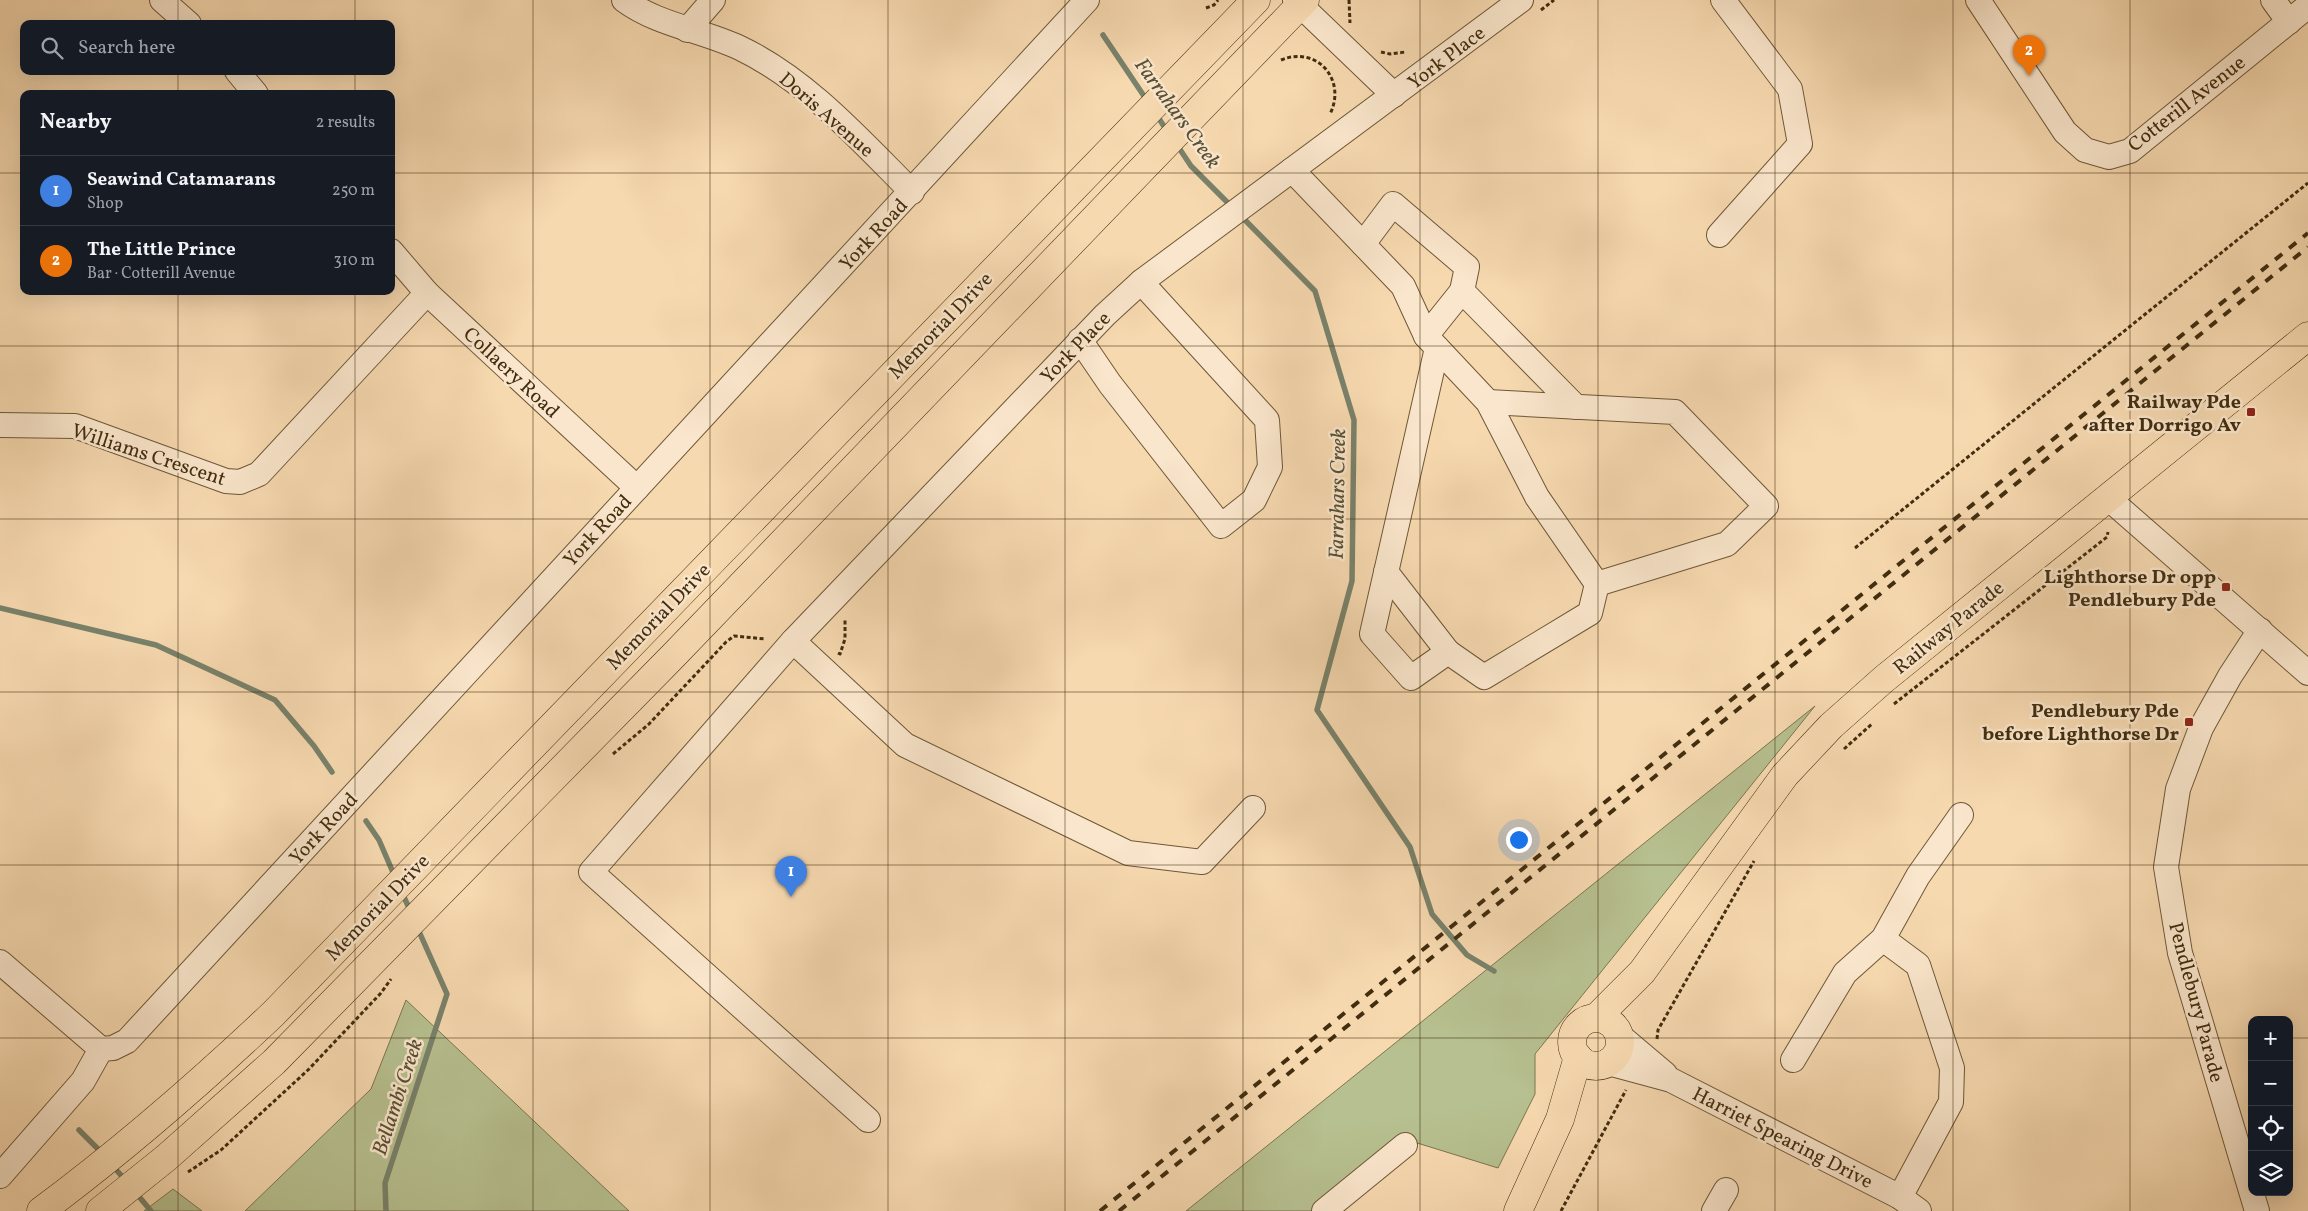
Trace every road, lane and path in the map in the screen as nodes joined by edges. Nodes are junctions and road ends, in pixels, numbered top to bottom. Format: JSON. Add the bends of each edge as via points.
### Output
{"nodes":[{"id":1,"x":162,"y":0,"type":"edge"},
{"id":2,"x":624,"y":0,"type":"edge"},
{"id":3,"x":713,"y":0,"type":"edge"},
{"id":4,"x":1087,"y":0,"type":"edge"},
{"id":5,"x":1218,"y":0,"type":"edge"},
{"id":6,"x":1256,"y":0,"type":"edge"},
{"id":7,"x":1349,"y":0,"type":"edge"},
{"id":8,"x":1521,"y":0,"type":"edge"},
{"id":9,"x":1723,"y":0,"type":"edge"},
{"id":10,"x":1978,"y":0,"type":"edge"},
{"id":11,"x":2273,"y":0,"type":"edge"},
{"id":12,"x":1300,"y":2,"type":"edge"},
{"id":13,"x":2308,"y":6,"type":"edge"},
{"id":14,"x":1206,"y":8,"type":"dead end"},
{"id":15,"x":184,"y":20,"type":"edge"},
{"id":16,"x":2289,"y":22,"type":"junction"},
{"id":17,"x":1353,"y":28,"type":"dead end"},
{"id":18,"x":687,"y":30,"type":"junction"},
{"id":19,"x":1375,"y":50,"type":"dead end"},
{"id":20,"x":1405,"y":52,"type":"dead end"},
{"id":21,"x":1276,"y":62,"type":"dead end"},
{"id":22,"x":240,"y":75,"type":"edge"},
{"id":23,"x":253,"y":90,"type":"edge"},
{"id":24,"x":1394,"y":95,"type":"junction"},
{"id":25,"x":1326,"y":118,"type":"dead end"},
{"id":26,"x":1292,"y":170,"type":"junction"},
{"id":27,"x":2308,"y":183,"type":"edge"},
{"id":28,"x":912,"y":192,"type":"junction"},
{"id":29,"x":1719,"y":235,"type":"dead end"},
{"id":30,"x":1363,"y":244,"type":"junction"},
{"id":31,"x":395,"y":257,"type":"edge"},
{"id":32,"x":1141,"y":282,"type":"junction"},
{"id":33,"x":1462,"y":291,"type":"junction"},
{"id":34,"x":427,"y":293,"type":"junction"},
{"id":35,"x":2308,"y":336,"type":"edge"},
{"id":36,"x":1080,"y":340,"type":"junction"},
{"id":37,"x":1432,"y":342,"type":"junction"},
{"id":38,"x":1488,"y":402,"type":"junction"},
{"id":39,"x":1576,"y":407,"type":"junction"},
{"id":40,"x":0,"y":424,"type":"edge"},
{"id":41,"x":637,"y":488,"type":"junction"},
{"id":42,"x":2108,"y":498,"type":"junction"},
{"id":43,"x":2108,"y":532,"type":"dead end"},
{"id":44,"x":1855,"y":548,"type":"dead end"},
{"id":45,"x":1386,"y":572,"type":"junction"},
{"id":46,"x":1597,"y":584,"type":"junction"},
{"id":47,"x":2260,"y":630,"type":"junction"},
{"id":48,"x":793,"y":641,"type":"junction"},
{"id":49,"x":1448,"y":652,"type":"junction"},
{"id":50,"x":2308,"y":673,"type":"edge"},
{"id":51,"x":1893,"y":705,"type":"dead end"},
{"id":52,"x":1879,"y":718,"type":"dead end"},
{"id":53,"x":1837,"y":756,"type":"dead end"},
{"id":54,"x":607,"y":759,"type":"dead end"},
{"id":55,"x":1253,"y":808,"type":"dead end"},
{"id":56,"x":1961,"y":815,"type":"dead end"},
{"id":57,"x":1758,"y":855,"type":"dead end"},
{"id":58,"x":1883,"y":939,"type":"junction"},
{"id":59,"x":0,"y":962,"type":"edge"},
{"id":60,"x":394,"y":973,"type":"dead end"},
{"id":61,"x":1612,"y":1028,"type":"junction"},
{"id":62,"x":101,"y":1049,"type":"junction"},
{"id":63,"x":1794,"y":1060,"type":"dead end"},
{"id":64,"x":1595,"y":1062,"type":"junction"},
{"id":65,"x":1640,"y":1063,"type":"junction"},
{"id":66,"x":868,"y":1120,"type":"dead end"},
{"id":67,"x":1405,"y":1145,"type":"dead end"},
{"id":68,"x":174,"y":1168,"type":"junction"},
{"id":69,"x":0,"y":1176,"type":"edge"},
{"id":70,"x":1726,"y":1190,"type":"dead end"},
{"id":71,"x":1900,"y":1197,"type":"junction"},
{"id":72,"x":104,"y":1208,"type":"edge"},
{"id":73,"x":42,"y":1211,"type":"edge"},
{"id":74,"x":1324,"y":1211,"type":"edge"},
{"id":75,"x":1518,"y":1211,"type":"edge"},
{"id":76,"x":1561,"y":1211,"type":"edge"},
{"id":77,"x":1714,"y":1211,"type":"edge"},
{"id":78,"x":1919,"y":1211,"type":"edge"},
{"id":79,"x":2257,"y":1211,"type":"edge"}],
"edges":[{"from":1,"to":15,"type":"street"},
{"from":2,"to":18,"type":"street","name":"Doris Avenue"},
{"from":3,"to":18,"type":"street"},
{"from":4,"to":28,"type":"street","name":"York Road"},
{"from":5,"to":14,"type":"path"},
{"from":6,"to":73,"type":"main road","name":"Memorial Drive","via":[[273,1014],[143,1131]]},
{"from":7,"to":17,"type":"path","via":[[1348,15]]},
{"from":8,"to":24,"type":"street","name":"York Place"},
{"from":9,"to":29,"type":"street","via":[[1790,88],[1800,144]]},
{"from":10,"to":16,"type":"street","name":"Cotterill Avenue","via":[[2065,132],[2085,150],[2109,157],[2130,151]]},
{"from":11,"to":16,"type":"street"},
{"from":12,"to":24,"type":"street","name":"York Place"},
{"from":12,"to":68,"type":"main road","name":"Memorial Drive","via":[[674,655]]},
{"from":13,"to":16,"type":"street","name":"Cotterill Avenue"},
{"from":18,"to":28,"type":"street","name":"Doris Avenue","via":[[740,48],[794,81]]},
{"from":19,"to":20,"type":"path","via":[[1390,54]]},
{"from":21,"to":25,"type":"path","via":[[1291,55],[1316,59],[1328,70],[1335,101]]},
{"from":22,"to":23,"type":"street"},
{"from":24,"to":26,"type":"street","name":"York Place"},
{"from":26,"to":30,"type":"street"},
{"from":26,"to":32,"type":"street","name":"York Place"},
{"from":27,"to":44,"type":"path"},
{"from":28,"to":41,"type":"street","name":"York Road"},
{"from":30,"to":33,"type":"street","via":[[1393,204],[1467,267]]},
{"from":30,"to":37,"type":"street","via":[[1403,286]]},
{"from":31,"to":34,"type":"street","name":"Collaery Road"},
{"from":32,"to":36,"type":"street","name":"York Place"},
{"from":32,"to":36,"type":"street","via":[[1267,420],[1270,467],[1254,500],[1221,526],[1110,384]]},
{"from":33,"to":37,"type":"street"},
{"from":33,"to":39,"type":"street"},
{"from":34,"to":40,"type":"street","name":"Williams Crescent","via":[[259,474],[240,482],[226,481],[75,426]]},
{"from":34,"to":41,"type":"street","name":"Collaery Road"},
{"from":35,"to":42,"type":"main road","name":"Railway Parade"},
{"from":36,"to":48,"type":"street","name":"York Place"},
{"from":37,"to":38,"type":"street"},
{"from":37,"to":45,"type":"street"},
{"from":38,"to":39,"type":"street"},
{"from":38,"to":46,"type":"street","via":[[1537,497]]},
{"from":39,"to":46,"type":"street","via":[[1675,412],[1766,506],[1727,544]]},
{"from":41,"to":62,"type":"street","name":"York Road","via":[[127,1041],[113,1048]]},
{"from":42,"to":47,"type":"street"},
{"from":42,"to":61,"type":"main road","name":"Railway Parade","via":[[1830,726],[1762,804],[1642,972]]},
{"from":43,"to":51,"type":"path","via":[[2107,537]]},
{"from":45,"to":49,"type":"street"},
{"from":45,"to":49,"type":"street","via":[[1372,634],[1411,678]]},
{"from":46,"to":49,"type":"street","via":[[1590,613],[1484,677]]},
{"from":47,"to":50,"type":"street"},
{"from":47,"to":79,"type":"street","name":"Pendlebury Parade","via":[[2201,728],[2178,789],[2166,867],[2180,953]]},
{"from":48,"to":54,"type":"path","via":[[734,636],[649,724]]},
{"from":48,"to":55,"type":"street","via":[[906,745],[1128,853],[1202,862]]},
{"from":48,"to":66,"type":"street","name":"York Place","via":[[590,872]]},
{"from":52,"to":53,"type":"path"},
{"from":56,"to":58,"type":"street","via":[[1918,876]]},
{"from":57,"to":65,"type":"path","via":[[1658,1030],[1657,1050]]},
{"from":58,"to":63,"type":"street","via":[[1845,973]]},
{"from":58,"to":71,"type":"street","via":[[1918,965],[1952,1068],[1951,1102]]},
{"from":59,"to":62,"type":"street"},
{"from":60,"to":68,"type":"path","via":[[381,994],[308,1070],[221,1150]]},
{"from":61,"to":64,"type":"main road","via":[[1618,1053]]},
{"from":61,"to":64,"type":"main road","via":[[1587,1019],[1574,1031],[1573,1047]]},
{"from":61,"to":65,"type":"street","name":"Harriet Spearing Drive"},
{"from":62,"to":69,"type":"street","via":[[83,1081]]},
{"from":64,"to":65,"type":"street","name":"Harriet Spearing Drive"},
{"from":64,"to":75,"type":"main road","via":[[1560,1118]]},
{"from":65,"to":71,"type":"street","name":"Harriet Spearing Drive"},
{"from":65,"to":76,"type":"path"},
{"from":67,"to":74,"type":"street"},
{"from":68,"to":72,"type":"main road","name":"Memorial Drive"},
{"from":70,"to":77,"type":"street"},
{"from":71,"to":78,"type":"street","name":"Harriet Spearing Drive"}]}
